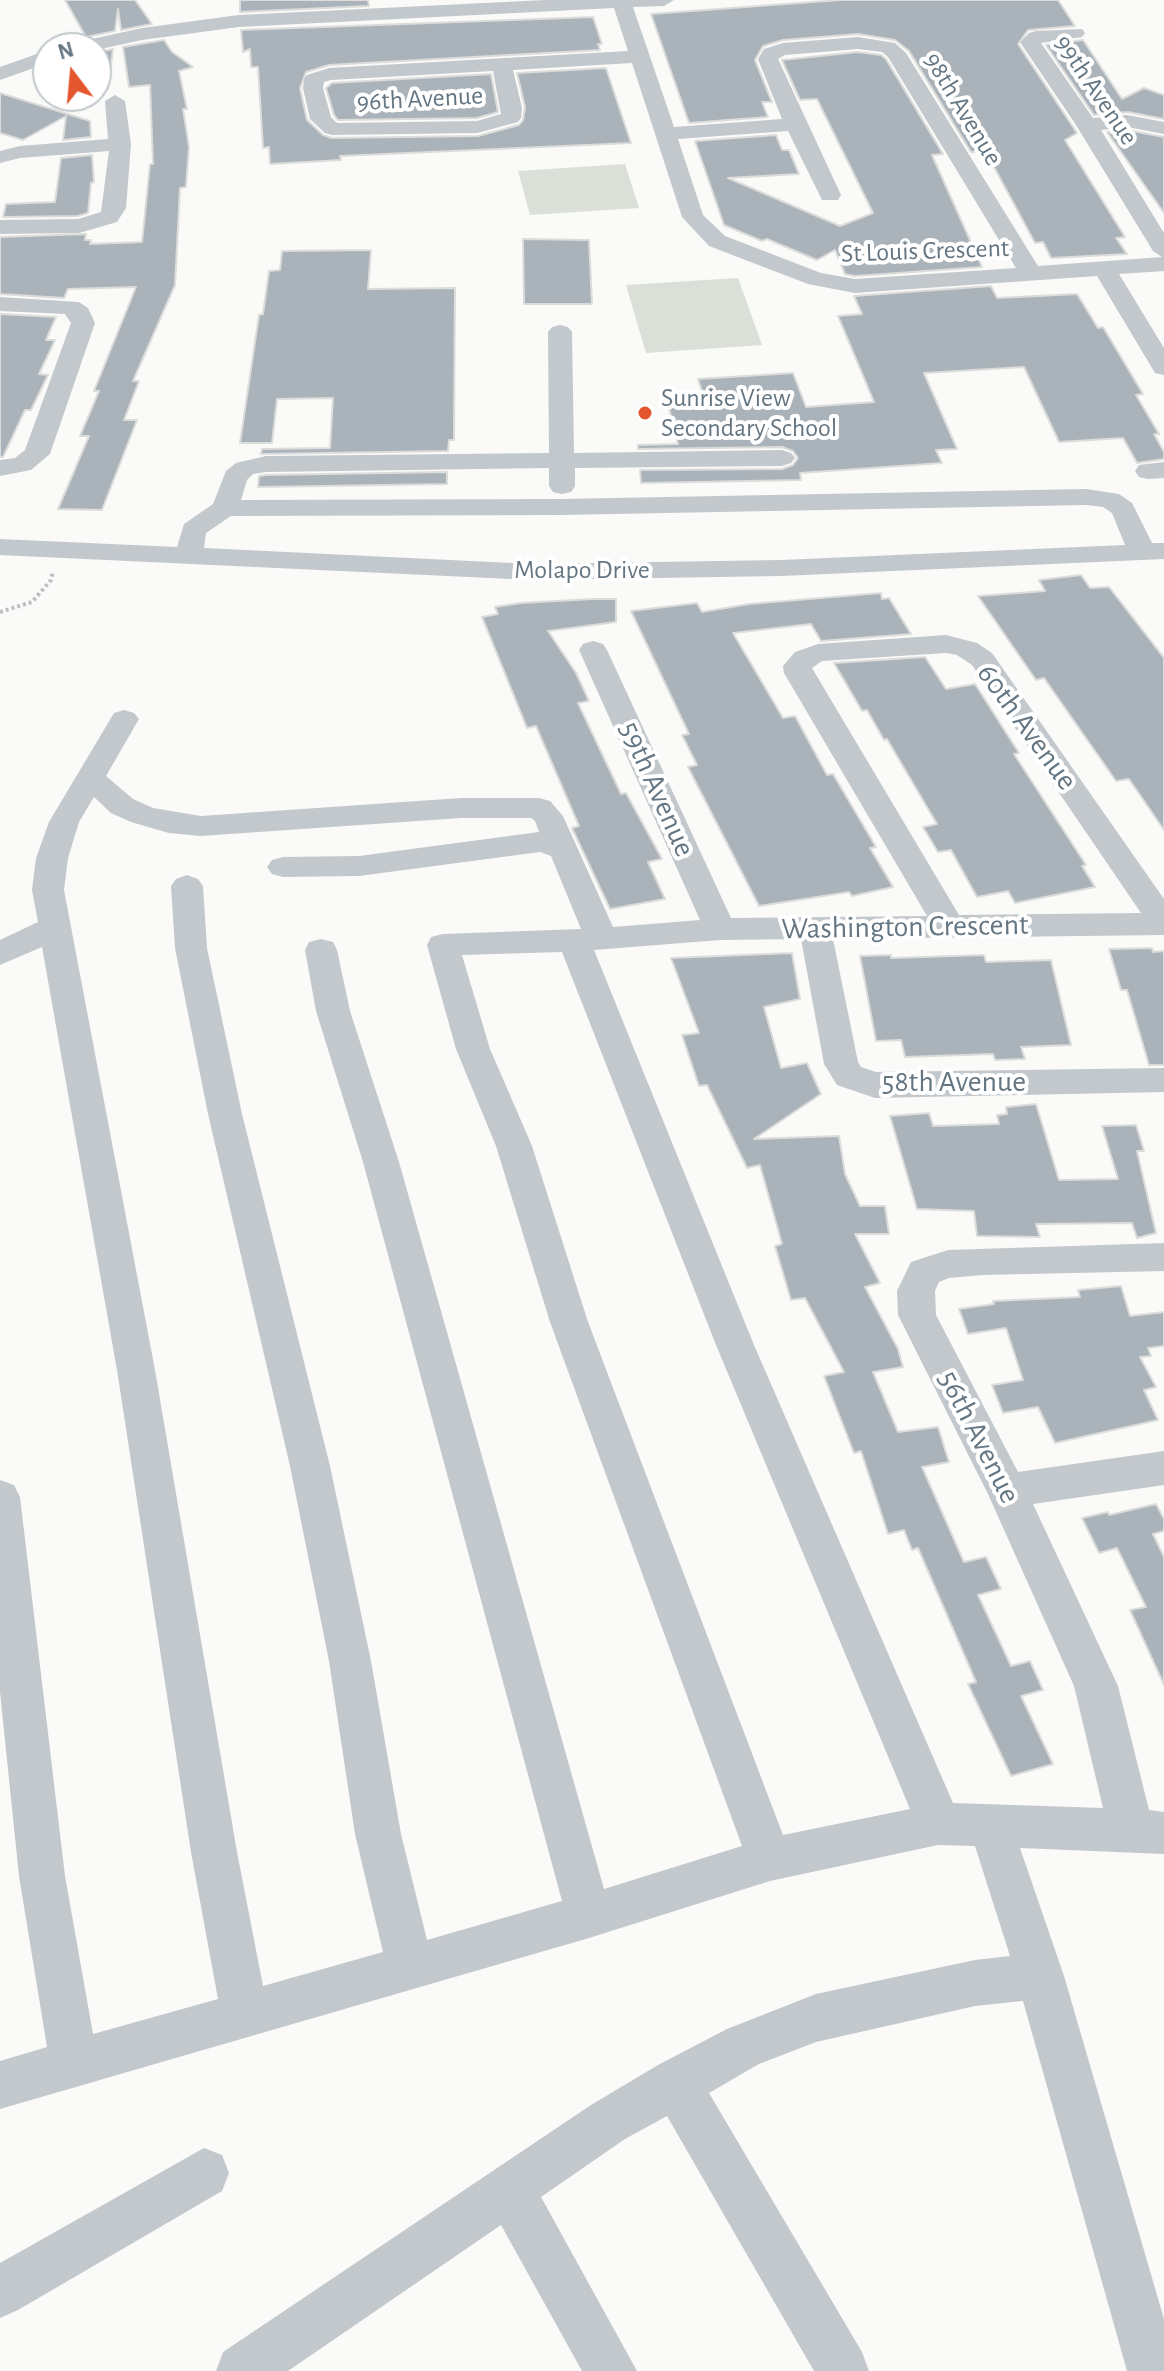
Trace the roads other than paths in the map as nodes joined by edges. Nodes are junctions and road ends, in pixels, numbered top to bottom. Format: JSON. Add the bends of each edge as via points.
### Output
{"nodes":[{"id":1,"x":664,"y":0,"type":"edge"},
{"id":2,"x":622,"y":2,"type":"edge"},
{"id":3,"x":432,"y":5,"type":"edge"},
{"id":4,"x":1075,"y":33,"type":"dead end"},
{"id":5,"x":112,"y":41,"type":"edge"},
{"id":6,"x":0,"y":52,"type":"edge"},
{"id":7,"x":638,"y":57,"type":"junction"},
{"id":8,"x":32,"y":61,"type":"edge"},
{"id":9,"x":23,"y":64,"type":"junction"},
{"id":10,"x":502,"y":66,"type":"junction"},
{"id":11,"x":0,"y":74,"type":"edge"},
{"id":12,"x":115,"y":101,"type":"dead end"},
{"id":13,"x":795,"y":124,"type":"junction"},
{"id":14,"x":1087,"y":125,"type":"junction"},
{"id":15,"x":1164,"y":128,"type":"edge"},
{"id":16,"x":666,"y":134,"type":"junction"},
{"id":17,"x":120,"y":144,"type":"junction"},
{"id":18,"x":0,"y":157,"type":"edge"},
{"id":19,"x":830,"y":195,"type":"dead end"},
{"id":20,"x":0,"y":227,"type":"edge"},
{"id":21,"x":1164,"y":251,"type":"edge"},
{"id":22,"x":1164,"y":264,"type":"edge"},
{"id":23,"x":1105,"y":270,"type":"junction"},
{"id":24,"x":1031,"y":274,"type":"junction"},
{"id":25,"x":0,"y":304,"type":"edge"},
{"id":26,"x":560,"y":332,"type":"dead end"},
{"id":27,"x":1164,"y":368,"type":"edge"},
{"id":28,"x":782,"y":458,"type":"dead end"},
{"id":29,"x":562,"y":461,"type":"junction"},
{"id":30,"x":0,"y":468,"type":"edge"},
{"id":31,"x":561,"y":507,"type":"junction"},
{"id":32,"x":225,"y":508,"type":"junction"},
{"id":33,"x":0,"y":547,"type":"edge"},
{"id":34,"x":1153,"y":551,"type":"edge"},
{"id":35,"x":189,"y":556,"type":"junction"},
{"id":36,"x":593,"y":650,"type":"dead end"},
{"id":37,"x":124,"y":719,"type":"dead end"},
{"id":38,"x":91,"y":779,"type":"junction"},
{"id":39,"x":561,"y":847,"type":"junction"},
{"id":40,"x":283,"y":867,"type":"dead end"},
{"id":41,"x":187,"y":886,"type":"dead end"},
{"id":42,"x":1164,"y":924,"type":"edge"},
{"id":43,"x":949,"y":925,"type":"junction"},
{"id":44,"x":53,"y":928,"type":"junction"},
{"id":45,"x":720,"y":929,"type":"junction"},
{"id":46,"x":815,"y":929,"type":"junction"},
{"id":47,"x":588,"y":940,"type":"junction"},
{"id":48,"x":321,"y":950,"type":"dead end"},
{"id":49,"x":0,"y":954,"type":"edge"},
{"id":50,"x":1164,"y":1080,"type":"edge"},
{"id":51,"x":1164,"y":1257,"type":"edge"},
{"id":52,"x":1164,"y":1468,"type":"edge"},
{"id":53,"x":1007,"y":1491,"type":"junction"},
{"id":54,"x":0,"y":1497,"type":"edge"},
{"id":55,"x":938,"y":1824,"type":"junction"},
{"id":56,"x":991,"y":1827,"type":"junction"},
{"id":57,"x":1147,"y":1831,"type":"edge"},
{"id":58,"x":770,"y":1859,"type":"junction"},
{"id":59,"x":589,"y":1916,"type":"junction"},
{"id":60,"x":410,"y":1968,"type":"junction"},
{"id":61,"x":1040,"y":1976,"type":"junction"},
{"id":62,"x":245,"y":2015,"type":"junction"},
{"id":63,"x":74,"y":2063,"type":"junction"},
{"id":64,"x":675,"y":2082,"type":"junction"},
{"id":65,"x":0,"y":2085,"type":"edge"},
{"id":66,"x":204,"y":2173,"type":"dead end"},
{"id":67,"x":508,"y":2189,"type":"junction"},
{"id":68,"x":0,"y":2292,"type":"edge"},
{"id":69,"x":242,"y":2371,"type":"edge"},
{"id":70,"x":611,"y":2371,"type":"edge"},
{"id":71,"x":843,"y":2371,"type":"edge"},
{"id":72,"x":1153,"y":2371,"type":"edge"}],
"edges":[{"from":1,"to":2,"type":"street"},
{"from":2,"to":3,"type":"street"},
{"from":2,"to":7,"type":"street","name":"St Louis Crescent"},
{"from":3,"to":5,"type":"street","via":[[239,21]]},
{"from":4,"to":14,"type":"street","name":"99th Avenue","via":[[1030,42]]},
{"from":6,"to":9,"type":"street"},
{"from":7,"to":10,"type":"street","name":"96th Avenue"},
{"from":7,"to":16,"type":"street","name":"St Louis Crescent"},
{"from":8,"to":9,"type":"street"},
{"from":9,"to":11,"type":"street"},
{"from":10,"to":10,"type":"street","name":"96th Avenue","via":[[329,74],[314,79],[313,88],[321,119],[332,129],[477,127],[511,118]]},
{"from":12,"to":17,"type":"street"},
{"from":13,"to":16,"type":"street"},
{"from":13,"to":19,"type":"street","name":"98th Avenue"},
{"from":13,"to":24,"type":"street","name":"98th Avenue","via":[[768,65],[771,53],[858,43],[888,47]]},
{"from":14,"to":15,"type":"street","via":[[1127,121]]},
{"from":14,"to":21,"type":"street","name":"99th Avenue"},
{"from":16,"to":24,"type":"street","name":"St Louis Crescent","via":[[693,217],[702,228],[717,241],[802,274],[855,286]]},
{"from":17,"to":18,"type":"street"},
{"from":17,"to":20,"type":"street","via":[[115,208],[109,217],[79,226]]},
{"from":22,"to":23,"type":"street","name":"St Louis Crescent"},
{"from":23,"to":24,"type":"street","name":"St Louis Crescent"},
{"from":23,"to":27,"type":"street"},
{"from":25,"to":30,"type":"street","via":[[71,307],[83,323],[37,454],[22,465]]},
{"from":26,"to":29,"type":"street"},
{"from":28,"to":29,"type":"street"},
{"from":29,"to":31,"type":"street"},
{"from":29,"to":32,"type":"street","via":[[266,464],[245,468],[235,477]]},
{"from":31,"to":32,"type":"street"},
{"from":31,"to":34,"type":"street","via":[[1086,497],[1110,500],[1123,509]]},
{"from":32,"to":35,"type":"street","via":[[193,530]]},
{"from":33,"to":35,"type":"street","name":"Molapo Drive"},
{"from":34,"to":35,"type":"street","name":"Molapo Drive","via":[[781,568],[532,572]]},
{"from":36,"to":45,"type":"street","name":"59th Avenue"},
{"from":37,"to":38,"type":"street"},
{"from":38,"to":39,"type":"street","via":[[122,806],[142,815],[201,826],[461,808],[539,808]]},
{"from":38,"to":44,"type":"street","via":[[64,822],[52,858],[48,890]]},
{"from":39,"to":40,"type":"street","via":[[540,842],[371,865]]},
{"from":39,"to":47,"type":"street","via":[[577,877]]},
{"from":41,"to":60,"type":"street","via":[[191,948],[225,1114],[310,1466],[378,1834]]},
{"from":42,"to":43,"type":"street","name":"Washington Crescent"},
{"from":42,"to":43,"type":"street","name":"60th Avenue","via":[[982,659],[946,644],[805,658],[798,673]]},
{"from":43,"to":46,"type":"street","name":"Washington Crescent"},
{"from":44,"to":49,"type":"street"},
{"from":44,"to":62,"type":"street","via":[[136,1370]]},
{"from":45,"to":46,"type":"street","name":"Washington Crescent"},
{"from":45,"to":47,"type":"street","name":"Washington Crescent"},
{"from":46,"to":50,"type":"street","name":"58th Avenue","via":[[841,1064],[849,1076],[875,1085]]},
{"from":47,"to":55,"type":"street","via":[[735,1345]]},
{"from":47,"to":58,"type":"street","name":"Washington Crescent","via":[[443,945],[473,1049],[514,1146],[569,1322]]},
{"from":48,"to":59,"type":"street","via":[[333,1011],[381,1162]]},
{"from":51,"to":53,"type":"street","name":"56th Avenue","via":[[982,1261],[924,1272],[916,1291],[917,1315]]},
{"from":52,"to":53,"type":"street"},
{"from":53,"to":57,"type":"street","name":"56th Avenue","via":[[1096,1686]]},
{"from":54,"to":63,"type":"street","via":[[42,1876]]},
{"from":55,"to":56,"type":"street"},
{"from":55,"to":58,"type":"street"},
{"from":56,"to":57,"type":"street"},
{"from":56,"to":61,"type":"street"},
{"from":58,"to":59,"type":"street"},
{"from":59,"to":60,"type":"street"},
{"from":60,"to":62,"type":"street"},
{"from":61,"to":64,"type":"street","via":[[975,1983],[816,2018],[744,2046]]},
{"from":61,"to":72,"type":"street"},
{"from":62,"to":63,"type":"street"},
{"from":63,"to":65,"type":"street"},
{"from":64,"to":67,"type":"street"},
{"from":64,"to":71,"type":"street"},
{"from":66,"to":68,"type":"street"},
{"from":67,"to":69,"type":"street"},
{"from":67,"to":70,"type":"street"}]}
